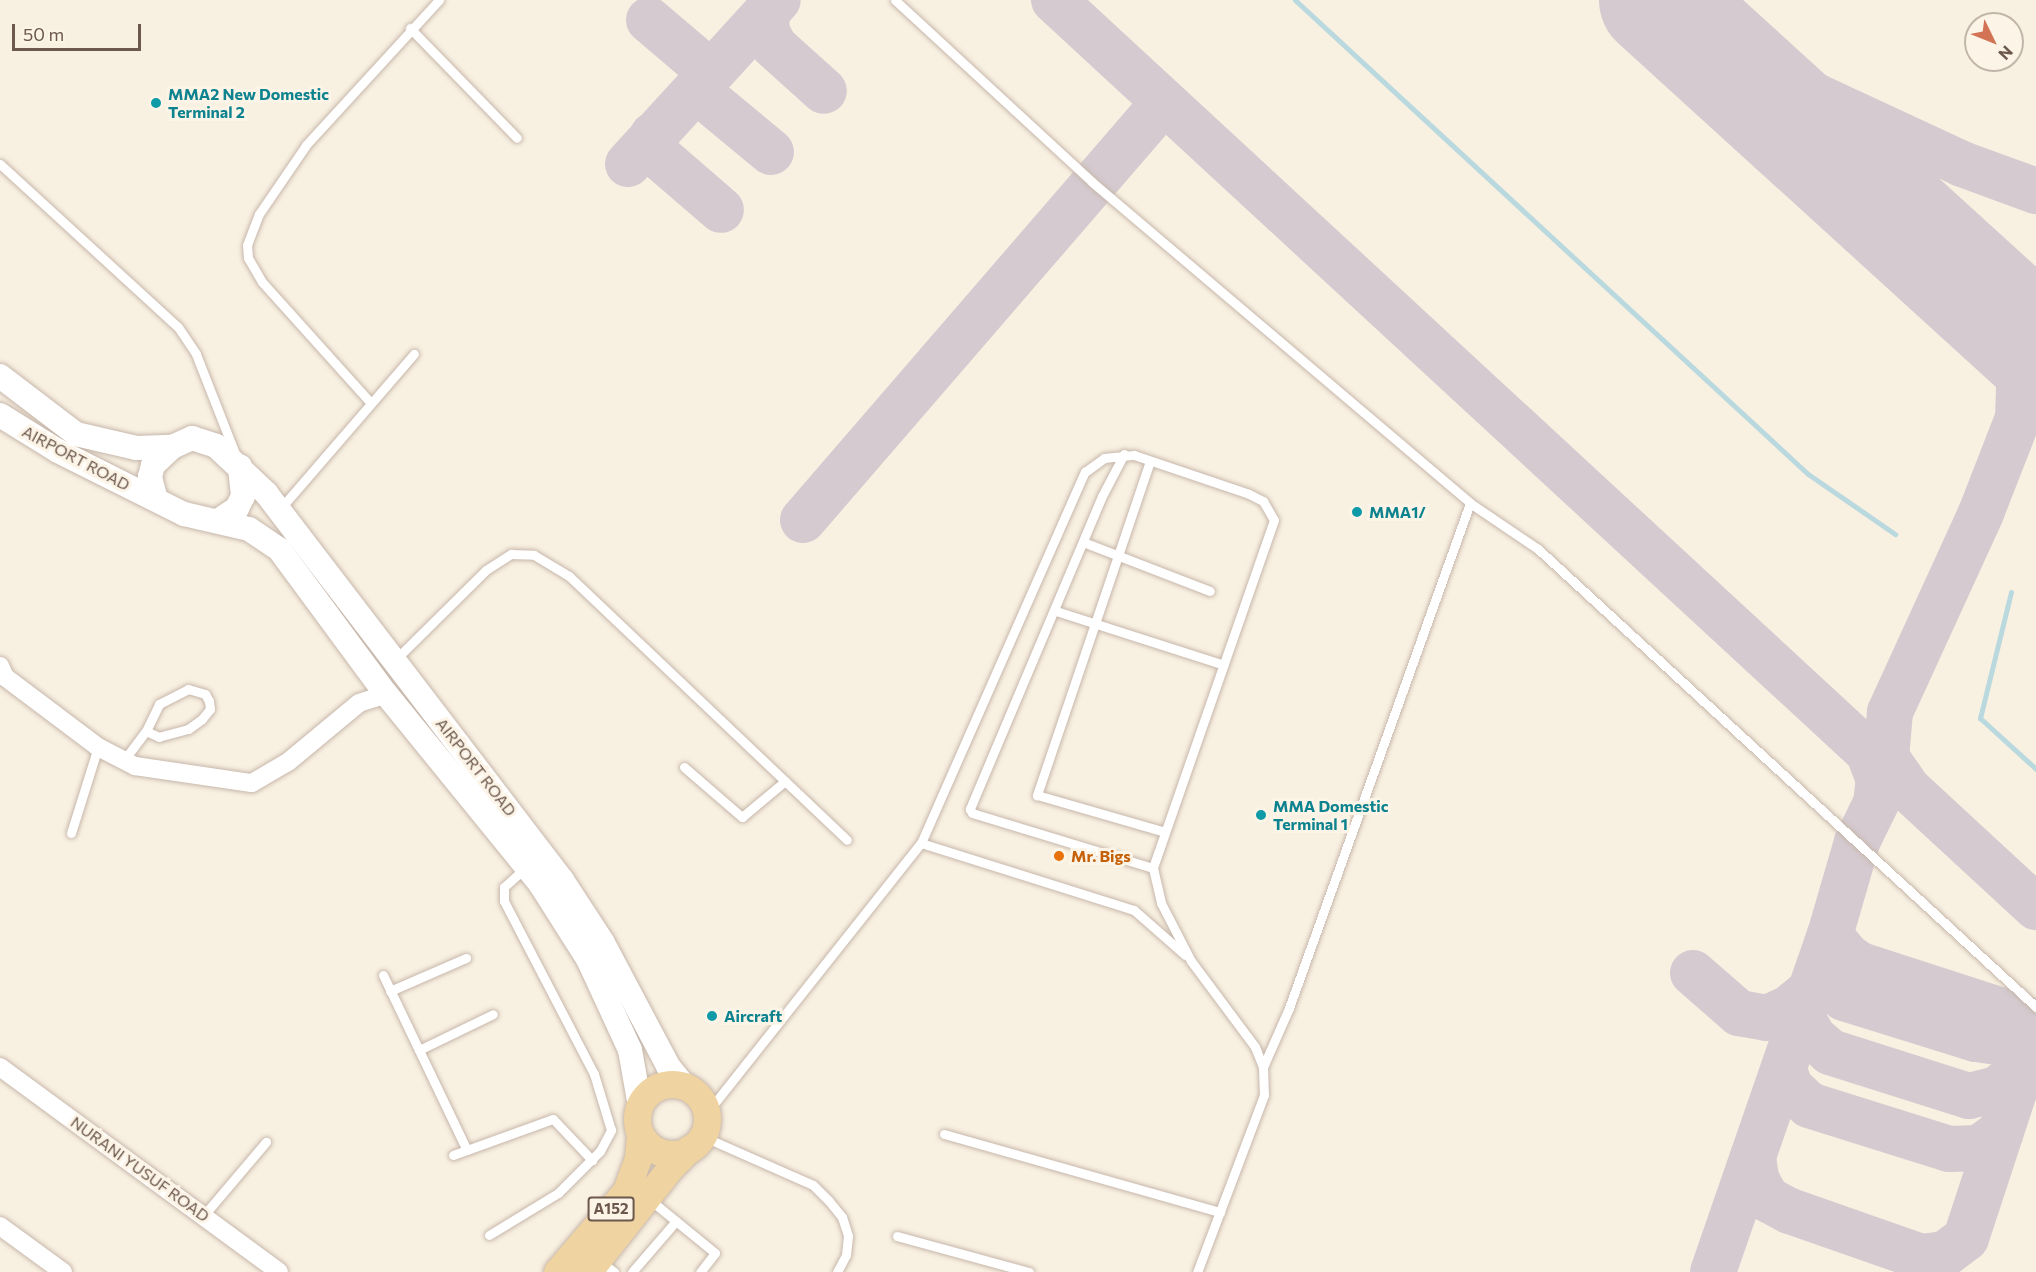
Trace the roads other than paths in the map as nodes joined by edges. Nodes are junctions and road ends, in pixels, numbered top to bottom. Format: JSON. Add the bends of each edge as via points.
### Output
{"nodes":[{"id":1,"x":440,"y":0,"type":"edge"},
{"id":2,"x":895,"y":0,"type":"edge"},
{"id":3,"x":410,"y":28,"type":"junction"},
{"id":4,"x":517,"y":138,"type":"dead end"},
{"id":5,"x":0,"y":164,"type":"edge"},
{"id":6,"x":414,"y":354,"type":"dead end"},
{"id":7,"x":0,"y":376,"type":"edge"},
{"id":8,"x":370,"y":402,"type":"junction"},
{"id":9,"x":0,"y":415,"type":"edge"},
{"id":10,"x":172,"y":447,"type":"junction"},
{"id":11,"x":1124,"y":454,"type":"junction"},
{"id":12,"x":1150,"y":460,"type":"junction"},
{"id":13,"x":240,"y":466,"type":"junction"},
{"id":14,"x":155,"y":496,"type":"junction"},
{"id":15,"x":1470,"y":503,"type":"junction"},
{"id":16,"x":280,"y":510,"type":"junction"},
{"id":17,"x":218,"y":520,"type":"junction"},
{"id":18,"x":1083,"y":543,"type":"junction"},
{"id":19,"x":1118,"y":556,"type":"junction"},
{"id":20,"x":1210,"y":591,"type":"dead end"},
{"id":21,"x":1056,"y":611,"type":"junction"},
{"id":22,"x":1096,"y":624,"type":"junction"},
{"id":23,"x":394,"y":661,"type":"junction"},
{"id":24,"x":1224,"y":665,"type":"junction"},
{"id":25,"x":0,"y":666,"type":"edge"},
{"id":26,"x":386,"y":694,"type":"junction"},
{"id":27,"x":146,"y":731,"type":"junction"},
{"id":28,"x":98,"y":747,"type":"junction"},
{"id":29,"x":124,"y":760,"type":"junction"},
{"id":30,"x":684,"y":767,"type":"dead end"},
{"id":31,"x":785,"y":781,"type":"junction"},
{"id":32,"x":1165,"y":832,"type":"junction"},
{"id":33,"x":71,"y":833,"type":"dead end"},
{"id":34,"x":847,"y":840,"type":"dead end"},
{"id":35,"x":921,"y":843,"type":"junction"},
{"id":36,"x":526,"y":867,"type":"junction"},
{"id":37,"x":1153,"y":868,"type":"junction"},
{"id":38,"x":466,"y":958,"type":"dead end"},
{"id":39,"x":1191,"y":961,"type":"junction"},
{"id":40,"x":383,"y":975,"type":"dead end"},
{"id":41,"x":390,"y":991,"type":"junction"},
{"id":42,"x":2036,"y":1007,"type":"edge"},
{"id":43,"x":493,"y":1014,"type":"dead end"},
{"id":44,"x":418,"y":1050,"type":"junction"},
{"id":45,"x":0,"y":1067,"type":"edge"},
{"id":46,"x":1263,"y":1067,"type":"junction"},
{"id":47,"x":684,"y":1086,"type":"junction"},
{"id":48,"x":640,"y":1106,"type":"junction"},
{"id":49,"x":700,"y":1133,"type":"junction"},
{"id":50,"x":640,"y":1134,"type":"junction"},
{"id":51,"x":944,"y":1134,"type":"dead end"},
{"id":52,"x":266,"y":1142,"type":"dead end"},
{"id":53,"x":466,"y":1150,"type":"junction"},
{"id":54,"x":453,"y":1155,"type":"dead end"},
{"id":55,"x":592,"y":1160,"type":"junction"},
{"id":56,"x":649,"y":1198,"type":"junction"},
{"id":57,"x":1220,"y":1212,"type":"junction"},
{"id":58,"x":204,"y":1215,"type":"junction"},
{"id":59,"x":676,"y":1221,"type":"junction"},
{"id":60,"x":0,"y":1226,"type":"edge"},
{"id":61,"x":489,"y":1235,"type":"dead end"},
{"id":62,"x":897,"y":1236,"type":"dead end"},
{"id":63,"x":600,"y":1268,"type":"edge"},
{"id":64,"x":63,"y":1272,"type":"edge"},
{"id":65,"x":279,"y":1272,"type":"edge"},
{"id":66,"x":557,"y":1272,"type":"edge"},
{"id":67,"x":632,"y":1272,"type":"edge"},
{"id":68,"x":700,"y":1272,"type":"edge"},
{"id":69,"x":837,"y":1272,"type":"edge"},
{"id":70,"x":1029,"y":1272,"type":"edge"},
{"id":71,"x":1197,"y":1272,"type":"edge"}],
"edges":[{"from":1,"to":3,"type":"lane"},
{"from":2,"to":15,"type":"lane","via":[[1092,182]]},
{"from":3,"to":4,"type":"lane"},
{"from":3,"to":8,"type":"lane","via":[[287,169],[259,214],[247,245],[248,258],[262,282]]},
{"from":5,"to":13,"type":"lane","via":[[178,327],[196,354]]},
{"from":6,"to":8,"type":"lane"},
{"from":7,"to":10,"type":"main road","name":"AIRPORT ROAD","via":[[44,414],[76,434],[136,448]]},
{"from":8,"to":16,"type":"lane"},
{"from":9,"to":14,"type":"main road","name":"AIRPORT ROAD","via":[[116,481]]},
{"from":10,"to":13,"type":"main road","via":[[192,438],[216,446]]},
{"from":10,"to":14,"type":"main road","via":[[153,465],[150,477]]},
{"from":11,"to":12,"type":"lane"},
{"from":11,"to":18,"type":"lane"},
{"from":11,"to":35,"type":"lane","via":[[1104,458],[1084,471]]},
{"from":12,"to":19,"type":"lane"},
{"from":12,"to":24,"type":"lane","via":[[1250,494],[1271,510],[1272,531]]},
{"from":13,"to":16,"type":"main road","name":"AIRPORT ROAD"},
{"from":13,"to":17,"type":"main road","via":[[243,496],[237,508]]},
{"from":14,"to":17,"type":"main road","via":[[184,514]]},
{"from":15,"to":42,"type":"lane","via":[[1538,549]]},
{"from":15,"to":46,"type":"lane","via":[[1289,1008]]},
{"from":16,"to":23,"type":"main road","name":"AIRPORT ROAD"},
{"from":17,"to":26,"type":"main road","name":"AIRPORT ROAD","via":[[249,529],[279,549]]},
{"from":18,"to":19,"type":"lane"},
{"from":18,"to":21,"type":"lane"},
{"from":19,"to":20,"type":"lane"},
{"from":19,"to":22,"type":"lane"},
{"from":21,"to":22,"type":"lane"},
{"from":21,"to":37,"type":"lane","via":[[972,813]]},
{"from":22,"to":24,"type":"lane"},
{"from":22,"to":32,"type":"lane","via":[[1037,795]]},
{"from":23,"to":31,"type":"lane","via":[[486,570],[511,554],[534,555],[569,576]]},
{"from":23,"to":47,"type":"main road","name":"AIRPORT ROAD","via":[[562,880],[603,943],[668,1066]]},
{"from":24,"to":32,"type":"lane"},
{"from":25,"to":28,"type":"street","via":[[4,677]]},
{"from":26,"to":29,"type":"street","via":[[359,703],[288,762],[252,783],[135,766]]},
{"from":26,"to":36,"type":"main road","name":"AIRPORT ROAD"},
{"from":27,"to":27,"type":"lane","via":[[159,704],[188,689],[205,694],[210,701],[206,714],[188,729],[159,737]]},
{"from":27,"to":29,"type":"lane"},
{"from":28,"to":29,"type":"street"},
{"from":28,"to":33,"type":"lane"},
{"from":30,"to":31,"type":"lane","via":[[742,817]]},
{"from":31,"to":34,"type":"lane"},
{"from":32,"to":37,"type":"lane"},
{"from":35,"to":39,"type":"lane","via":[[1134,910]]},
{"from":35,"to":49,"type":"lane"},
{"from":36,"to":48,"type":"main road","name":"AIRPORT ROAD","via":[[588,959],[630,1050]]},
{"from":36,"to":55,"type":"lane","via":[[504,887],[504,902],[594,1074],[605,1106],[610,1130]]},
{"from":37,"to":39,"type":"lane","via":[[1161,903]]},
{"from":38,"to":41,"type":"lane"},
{"from":39,"to":46,"type":"lane","via":[[1255,1047]]},
{"from":40,"to":41,"type":"lane"},
{"from":41,"to":44,"type":"lane"},
{"from":43,"to":44,"type":"lane"},
{"from":44,"to":53,"type":"lane"},
{"from":45,"to":58,"type":"street","name":"NURANI YUSUF ROAD"},
{"from":46,"to":57,"type":"lane","via":[[1264,1095]]},
{"from":47,"to":48,"type":"main road","via":[[661,1085]]},
{"from":47,"to":49,"type":"main road","via":[[695,1092]]},
{"from":48,"to":50,"type":"main road","via":[[636,1115]]},
{"from":49,"to":50,"type":"main road","via":[[672,1154],[661,1153]]},
{"from":49,"to":56,"type":"main road","number":"A152"},
{"from":49,"to":69,"type":"lane","via":[[821,1192],[842,1217],[849,1236]]},
{"from":50,"to":66,"type":"main road","number":"A152","via":[[638,1158],[626,1191]]},
{"from":51,"to":57,"type":"lane"},
{"from":52,"to":58,"type":"lane"},
{"from":53,"to":54,"type":"lane"},
{"from":53,"to":55,"type":"lane","via":[[553,1119]]},
{"from":55,"to":61,"type":"lane","via":[[558,1193]]},
{"from":56,"to":59,"type":"lane"},
{"from":56,"to":63,"type":"main road","number":"A152"},
{"from":57,"to":71,"type":"lane"},
{"from":58,"to":65,"type":"street","name":"NURANI YUSUF ROAD"},
{"from":59,"to":67,"type":"lane"},
{"from":59,"to":68,"type":"lane","via":[[716,1253]]},
{"from":60,"to":64,"type":"street"},
{"from":62,"to":70,"type":"lane"}]}
